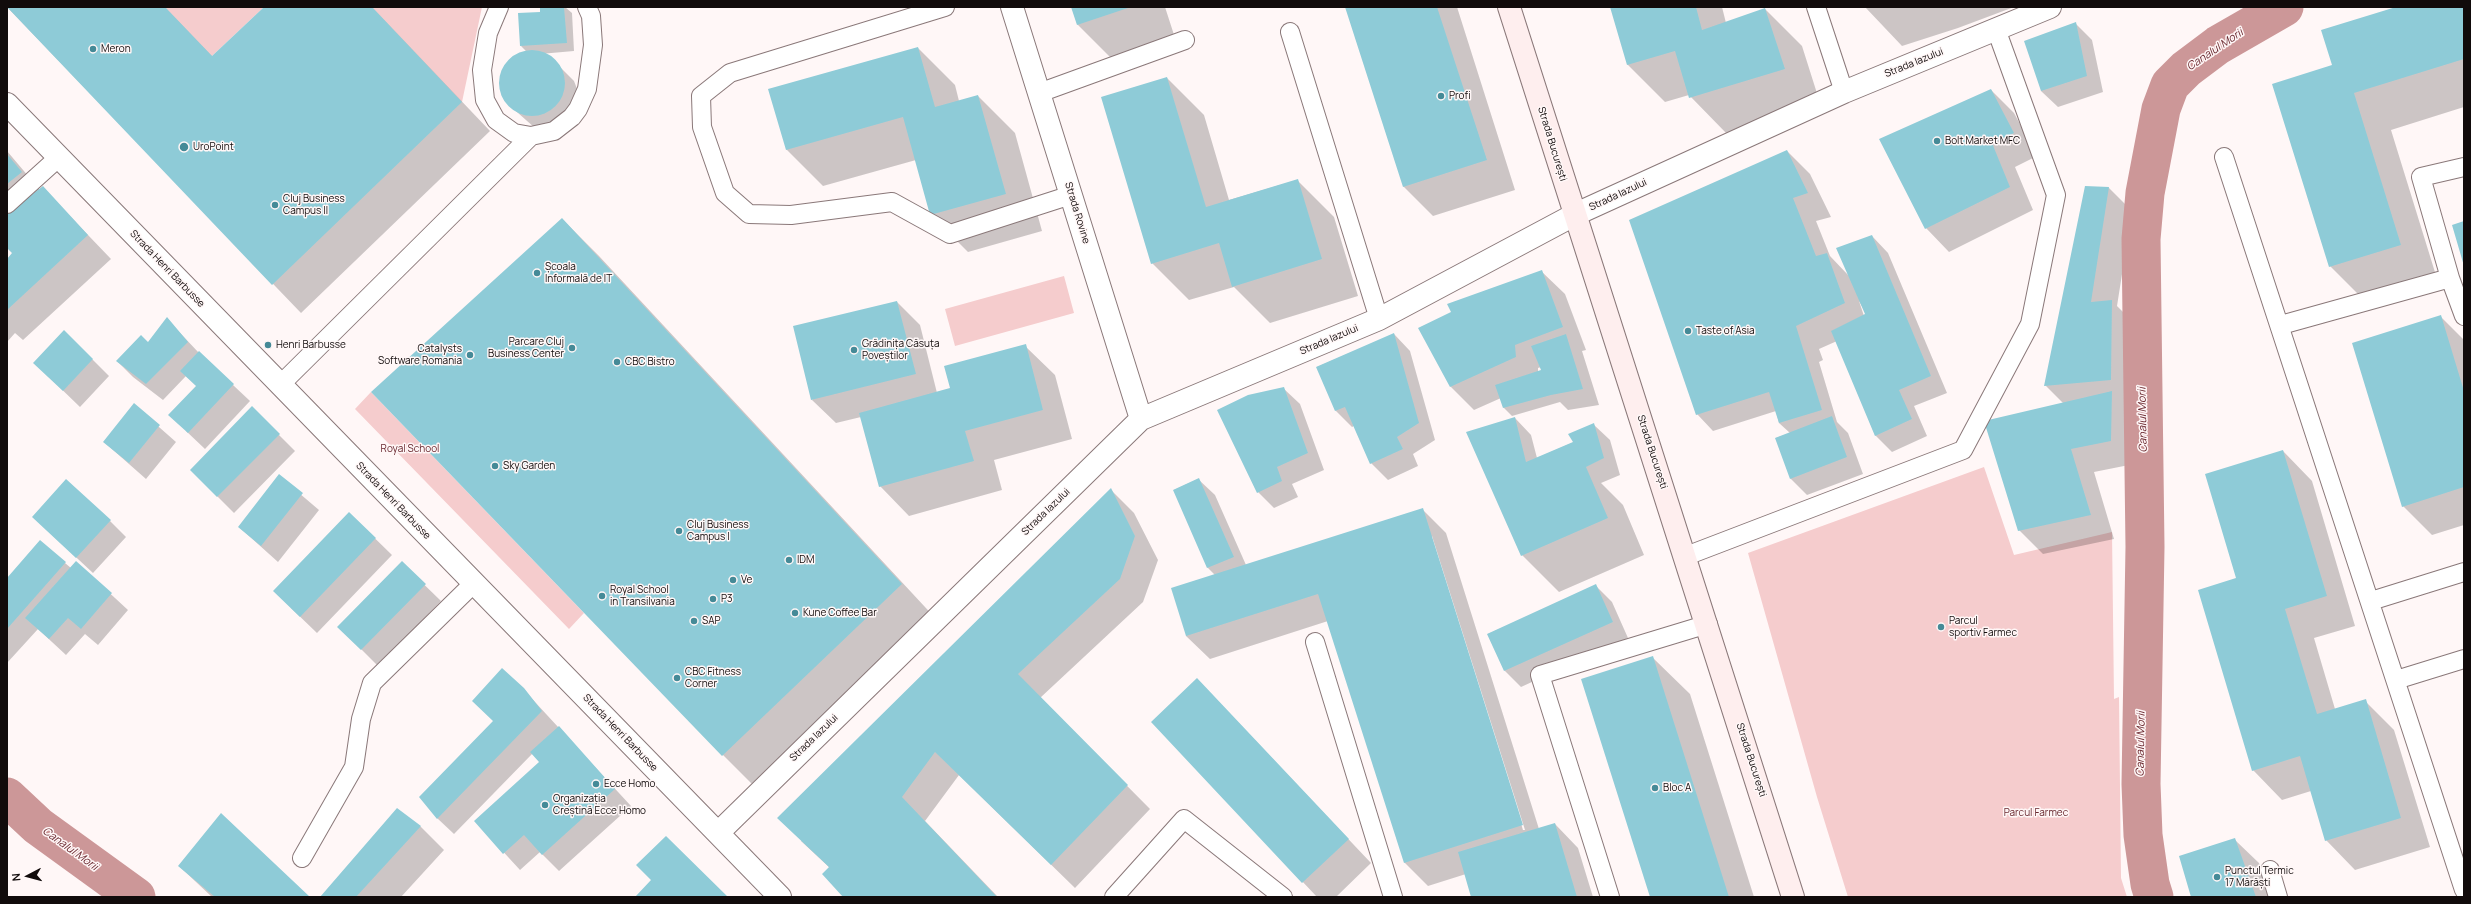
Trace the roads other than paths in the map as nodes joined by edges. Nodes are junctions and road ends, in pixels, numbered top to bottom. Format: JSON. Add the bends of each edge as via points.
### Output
{"nodes":[{"id":1,"x":498,"y":7,"type":"edge"},
{"id":2,"x":587,"y":7,"type":"edge"},
{"id":3,"x":945,"y":7,"type":"edge"},
{"id":4,"x":1012,"y":7,"type":"edge"},
{"id":5,"x":1509,"y":7,"type":"edge"},
{"id":6,"x":1816,"y":7,"type":"edge"},
{"id":7,"x":2050,"y":7,"type":"edge"},
{"id":8,"x":1996,"y":29,"type":"junction"},
{"id":9,"x":1290,"y":32,"type":"dead end"},
{"id":10,"x":1185,"y":40,"type":"dead end"},
{"id":11,"x":1844,"y":92,"type":"junction"},
{"id":12,"x":1039,"y":93,"type":"junction"},
{"id":13,"x":7,"y":104,"type":"edge"},
{"id":14,"x":531,"y":136,"type":"junction"},
{"id":15,"x":2224,"y":157,"type":"dead end"},
{"id":16,"x":58,"y":158,"type":"junction"},
{"id":17,"x":2464,"y":167,"type":"edge"},
{"id":18,"x":1071,"y":195,"type":"junction"},
{"id":19,"x":7,"y":204,"type":"edge"},
{"id":20,"x":1574,"y":215,"type":"junction"},
{"id":21,"x":2450,"y":278,"type":"junction"},
{"id":22,"x":2464,"y":316,"type":"edge"},
{"id":23,"x":1379,"y":319,"type":"junction"},
{"id":24,"x":2281,"y":325,"type":"junction"},
{"id":25,"x":280,"y":385,"type":"junction"},
{"id":26,"x":1141,"y":419,"type":"junction"},
{"id":27,"x":1686,"y":556,"type":"junction"},
{"id":28,"x":2464,"y":572,"type":"edge"},
{"id":29,"x":474,"y":583,"type":"junction"},
{"id":30,"x":2371,"y":601,"type":"junction"},
{"id":31,"x":1708,"y":624,"type":"junction"},
{"id":32,"x":1315,"y":642,"type":"dead end"},
{"id":33,"x":2464,"y":659,"type":"edge"},
{"id":34,"x":2396,"y":680,"type":"junction"},
{"id":35,"x":718,"y":833,"type":"junction"},
{"id":36,"x":302,"y":858,"type":"dead end"},
{"id":37,"x":2270,"y":870,"type":"dead end"},
{"id":38,"x":2464,"y":890,"type":"edge"},
{"id":39,"x":780,"y":897,"type":"edge"},
{"id":40,"x":1114,"y":897,"type":"edge"},
{"id":41,"x":1283,"y":897,"type":"edge"},
{"id":42,"x":1393,"y":897,"type":"edge"},
{"id":43,"x":1610,"y":897,"type":"edge"},
{"id":44,"x":1793,"y":897,"type":"edge"},
{"id":45,"x":2278,"y":897,"type":"edge"}],
"edges":[{"from":1,"to":14,"type":"lane","via":[[488,33],[482,70],[485,100],[496,120],[514,134]]},
{"from":2,"to":14,"type":"lane","via":[[591,16],[593,45],[587,89],[572,117],[554,131]]},
{"from":3,"to":18,"type":"lane","via":[[730,73],[701,96],[702,127],[725,193],[749,214],[791,215],[892,202],[950,234]]},
{"from":4,"to":12,"type":"street","name":"Strada Rovine"},
{"from":5,"to":20,"type":"main road","name":"Strada București"},
{"from":6,"to":11,"type":"lane"},
{"from":7,"to":8,"type":"street","name":"Strada Iazului"},
{"from":8,"to":11,"type":"street","name":"Strada Iazului"},
{"from":8,"to":27,"type":"lane","via":[[2056,195],[2030,324],[1963,450]]},
{"from":9,"to":23,"type":"lane"},
{"from":10,"to":12,"type":"lane"},
{"from":11,"to":20,"type":"street","name":"Strada Iazului"},
{"from":12,"to":18,"type":"street","name":"Strada Rovine"},
{"from":13,"to":16,"type":"street","name":"Strada Henri Barbusse"},
{"from":14,"to":25,"type":"lane"},
{"from":15,"to":24,"type":"lane"},
{"from":16,"to":19,"type":"lane"},
{"from":16,"to":25,"type":"street","name":"Strada Henri Barbusse"},
{"from":17,"to":21,"type":"lane","via":[[2421,177]]},
{"from":18,"to":26,"type":"street","name":"Strada Rovine"},
{"from":20,"to":23,"type":"street","name":"Strada Iazului"},
{"from":20,"to":27,"type":"main road","name":"Strada București"},
{"from":21,"to":22,"type":"lane"},
{"from":21,"to":24,"type":"lane"},
{"from":23,"to":26,"type":"street","name":"Strada Iazului"},
{"from":24,"to":30,"type":"lane"},
{"from":25,"to":29,"type":"street","name":"Strada Henri Barbusse"},
{"from":26,"to":35,"type":"street","name":"Strada Iazului"},
{"from":27,"to":31,"type":"main road","name":"Strada București"},
{"from":28,"to":30,"type":"lane"},
{"from":29,"to":35,"type":"street","name":"Strada Henri Barbusse"},
{"from":29,"to":36,"type":"lane","via":[[372,683],[361,719],[354,767]]},
{"from":30,"to":34,"type":"lane"},
{"from":31,"to":43,"type":"lane","via":[[1540,675]]},
{"from":31,"to":44,"type":"main road","name":"Strada București"},
{"from":32,"to":42,"type":"lane"},
{"from":33,"to":34,"type":"lane"},
{"from":34,"to":38,"type":"lane"},
{"from":35,"to":39,"type":"street","name":"Strada Henri Barbusse"},
{"from":37,"to":45,"type":"lane"},
{"from":40,"to":41,"type":"lane","via":[[1184,819]]}]}
